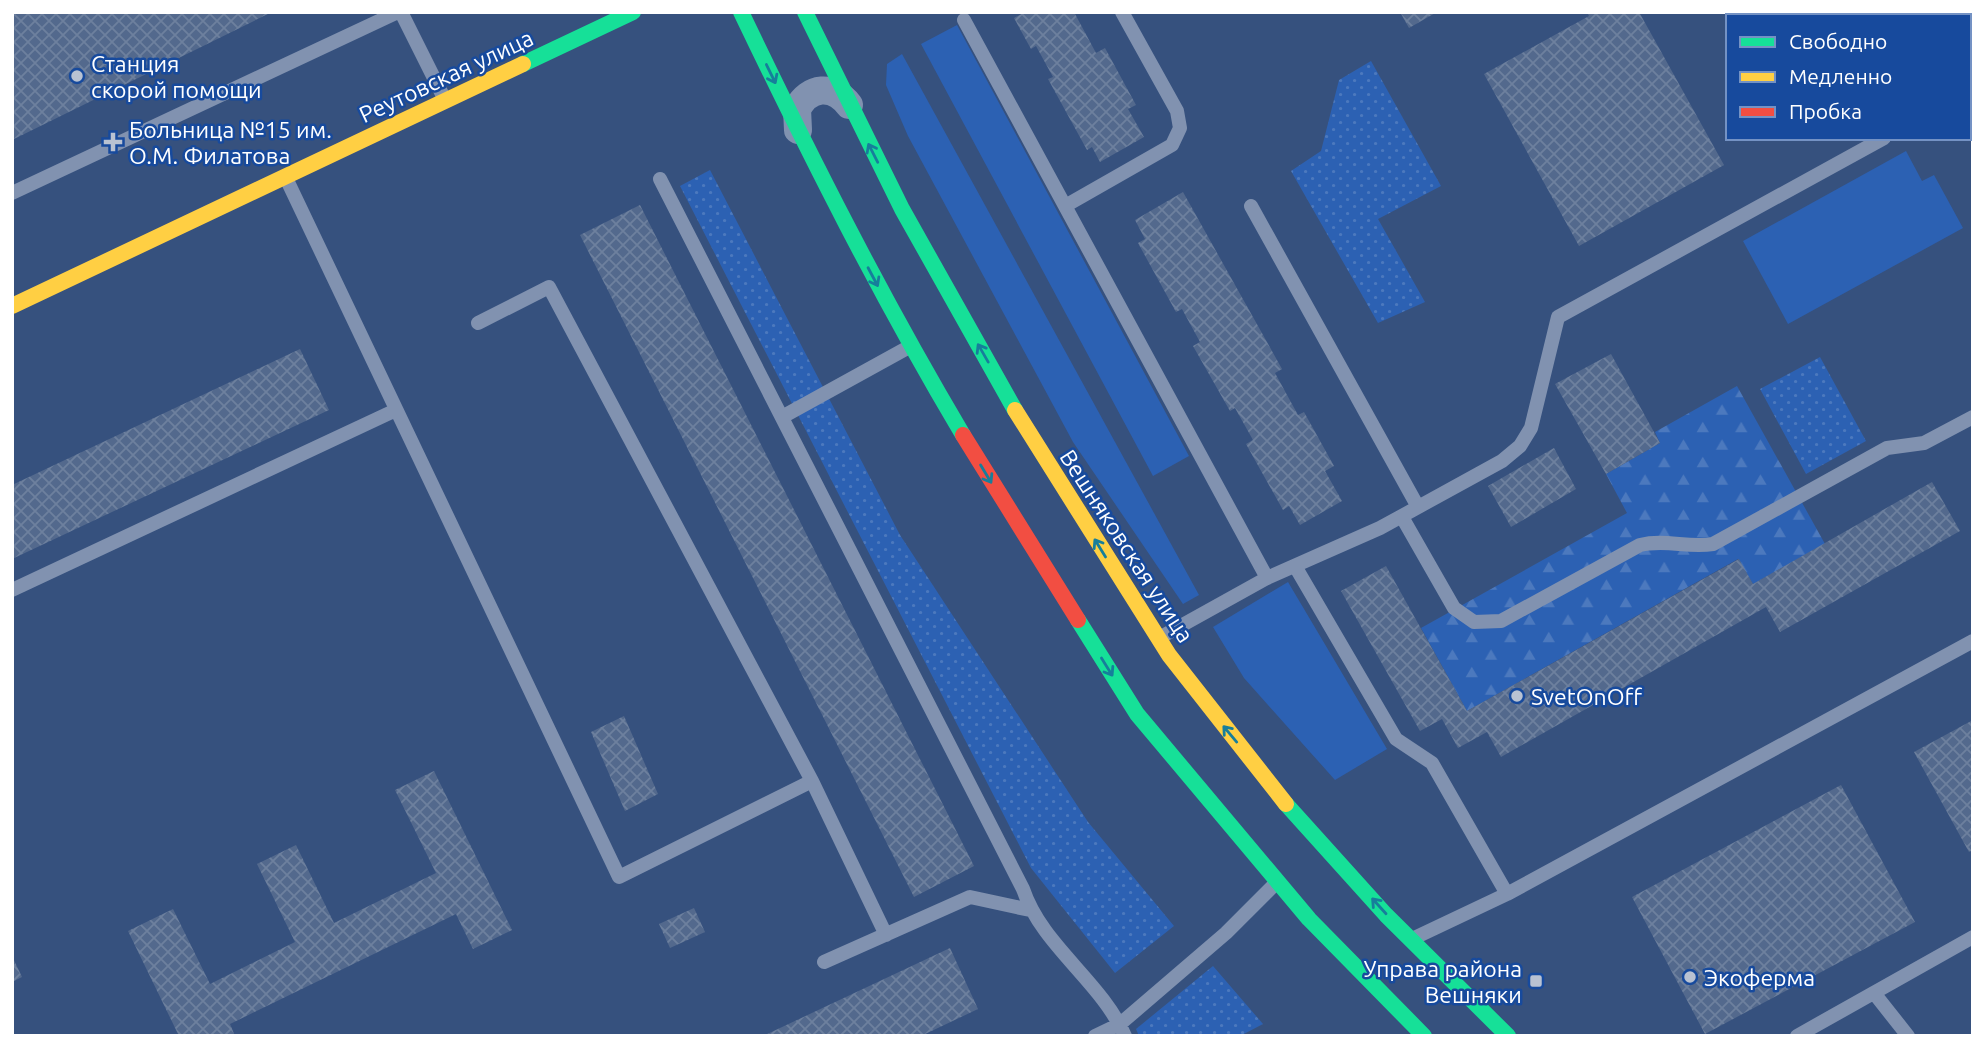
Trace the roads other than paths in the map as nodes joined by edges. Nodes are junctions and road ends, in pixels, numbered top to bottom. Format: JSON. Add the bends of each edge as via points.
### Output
{"nodes":[{"id":1,"x":399,"y":12,"type":"edge"},
{"id":2,"x":633,"y":12,"type":"edge"},
{"id":3,"x":741,"y":12,"type":"edge"},
{"id":4,"x":805,"y":12,"type":"edge"},
{"id":5,"x":1122,"y":12,"type":"edge"},
{"id":6,"x":964,"y":20,"type":"dead end"},
{"id":7,"x":446,"y":102,"type":"junction"},
{"id":8,"x":849,"y":105,"type":"junction"},
{"id":9,"x":798,"y":130,"type":"junction"},
{"id":10,"x":1880,"y":140,"type":"edge"},
{"id":11,"x":285,"y":177,"type":"junction"},
{"id":12,"x":660,"y":178,"type":"dead end"},
{"id":13,"x":12,"y":193,"type":"edge"},
{"id":14,"x":1065,"y":206,"type":"junction"},
{"id":15,"x":1251,"y":206,"type":"dead end"},
{"id":16,"x":12,"y":306,"type":"edge"},
{"id":17,"x":478,"y":323,"type":"dead end"},
{"id":18,"x":910,"y":346,"type":"junction"},
{"id":19,"x":396,"y":410,"type":"junction"},
{"id":20,"x":782,"y":417,"type":"junction"},
{"id":21,"x":1973,"y":417,"type":"edge"},
{"id":22,"x":1418,"y":508,"type":"junction"},
{"id":23,"x":1402,"y":517,"type":"junction"},
{"id":24,"x":1295,"y":566,"type":"junction"},
{"id":25,"x":1267,"y":578,"type":"junction"},
{"id":26,"x":12,"y":590,"type":"edge"},
{"id":27,"x":1158,"y":639,"type":"junction"},
{"id":28,"x":1973,"y":640,"type":"edge"},
{"id":29,"x":812,"y":780,"type":"junction"},
{"id":30,"x":1276,"y":882,"type":"junction"},
{"id":31,"x":1507,"y":894,"type":"junction"},
{"id":32,"x":1030,"y":910,"type":"junction"},
{"id":33,"x":886,"y":935,"type":"junction"},
{"id":34,"x":1973,"y":937,"type":"edge"},
{"id":35,"x":1410,"y":940,"type":"junction"},
{"id":36,"x":824,"y":962,"type":"dead end"},
{"id":37,"x":1874,"y":993,"type":"junction"},
{"id":38,"x":1122,"y":1030,"type":"edge"},
{"id":39,"x":1095,"y":1036,"type":"edge"},
{"id":40,"x":1424,"y":1036,"type":"edge"},
{"id":41,"x":1508,"y":1036,"type":"edge"},
{"id":42,"x":1797,"y":1036,"type":"edge"},
{"id":43,"x":1908,"y":1036,"type":"edge"}],
"edges":[{"from":1,"to":7,"type":"lane"},
{"from":1,"to":13,"type":"lane"},
{"from":2,"to":7,"type":"main road","name":"Реутовская улица"},
{"from":3,"to":9,"type":"main road","one_way":true},
{"from":4,"to":8,"type":"main road","name":"Вешняковская улица"},
{"from":5,"to":14,"type":"lane","via":[[1177,111],[1180,128],[1172,145]]},
{"from":6,"to":14,"type":"lane"},
{"from":7,"to":11,"type":"main road","name":"Реутовская улица"},
{"from":8,"to":9,"type":"street","via":[[832,91],[811,93],[797,109]]},
{"from":27,"to":8,"type":"main road","name":"Вешняковская улица","one_way":true,"via":[[1045,460],[904,213]]},
{"from":9,"to":18,"type":"main road","one_way":true},
{"from":10,"to":22,"type":"lane","via":[[1559,317],[1531,428],[1520,446]]},
{"from":11,"to":16,"type":"main road","name":"Реутовская улица"},
{"from":11,"to":19,"type":"lane"},
{"from":12,"to":20,"type":"lane"},
{"from":14,"to":25,"type":"lane"},
{"from":15,"to":22,"type":"lane"},
{"from":17,"to":29,"type":"lane","via":[[549,287]]},
{"from":18,"to":20,"type":"lane"},
{"from":18,"to":30,"type":"main road","one_way":true,"via":[[1137,715]]},
{"from":19,"to":26,"type":"lane"},
{"from":19,"to":29,"type":"lane","via":[[619,877]]},
{"from":20,"to":32,"type":"lane"},
{"from":21,"to":23,"type":"lane","via":[[1924,443],[1887,448],[1713,544],[1640,545],[1501,621],[1474,622],[1454,608]]},
{"from":22,"to":23,"type":"lane"},
{"from":23,"to":24,"type":"lane"},
{"from":24,"to":25,"type":"lane"},
{"from":24,"to":31,"type":"lane","via":[[1396,739],[1432,763]]},
{"from":25,"to":27,"type":"lane"},
{"from":35,"to":27,"type":"main road","name":"Вешняковская улица","one_way":true,"via":[[1199,697]]},
{"from":28,"to":31,"type":"lane"},
{"from":29,"to":33,"type":"lane"},
{"from":30,"to":38,"type":"lane"},
{"from":30,"to":40,"type":"main road"},
{"from":31,"to":35,"type":"lane"},
{"from":32,"to":33,"type":"lane","via":[[970,897]]},
{"from":32,"to":38,"type":"lane"},
{"from":33,"to":36,"type":"lane"},
{"from":34,"to":37,"type":"lane"},
{"from":35,"to":41,"type":"main road","name":"Вешняковская улица"},
{"from":37,"to":42,"type":"lane"},
{"from":37,"to":43,"type":"lane"},
{"from":38,"to":39,"type":"lane"}]}
